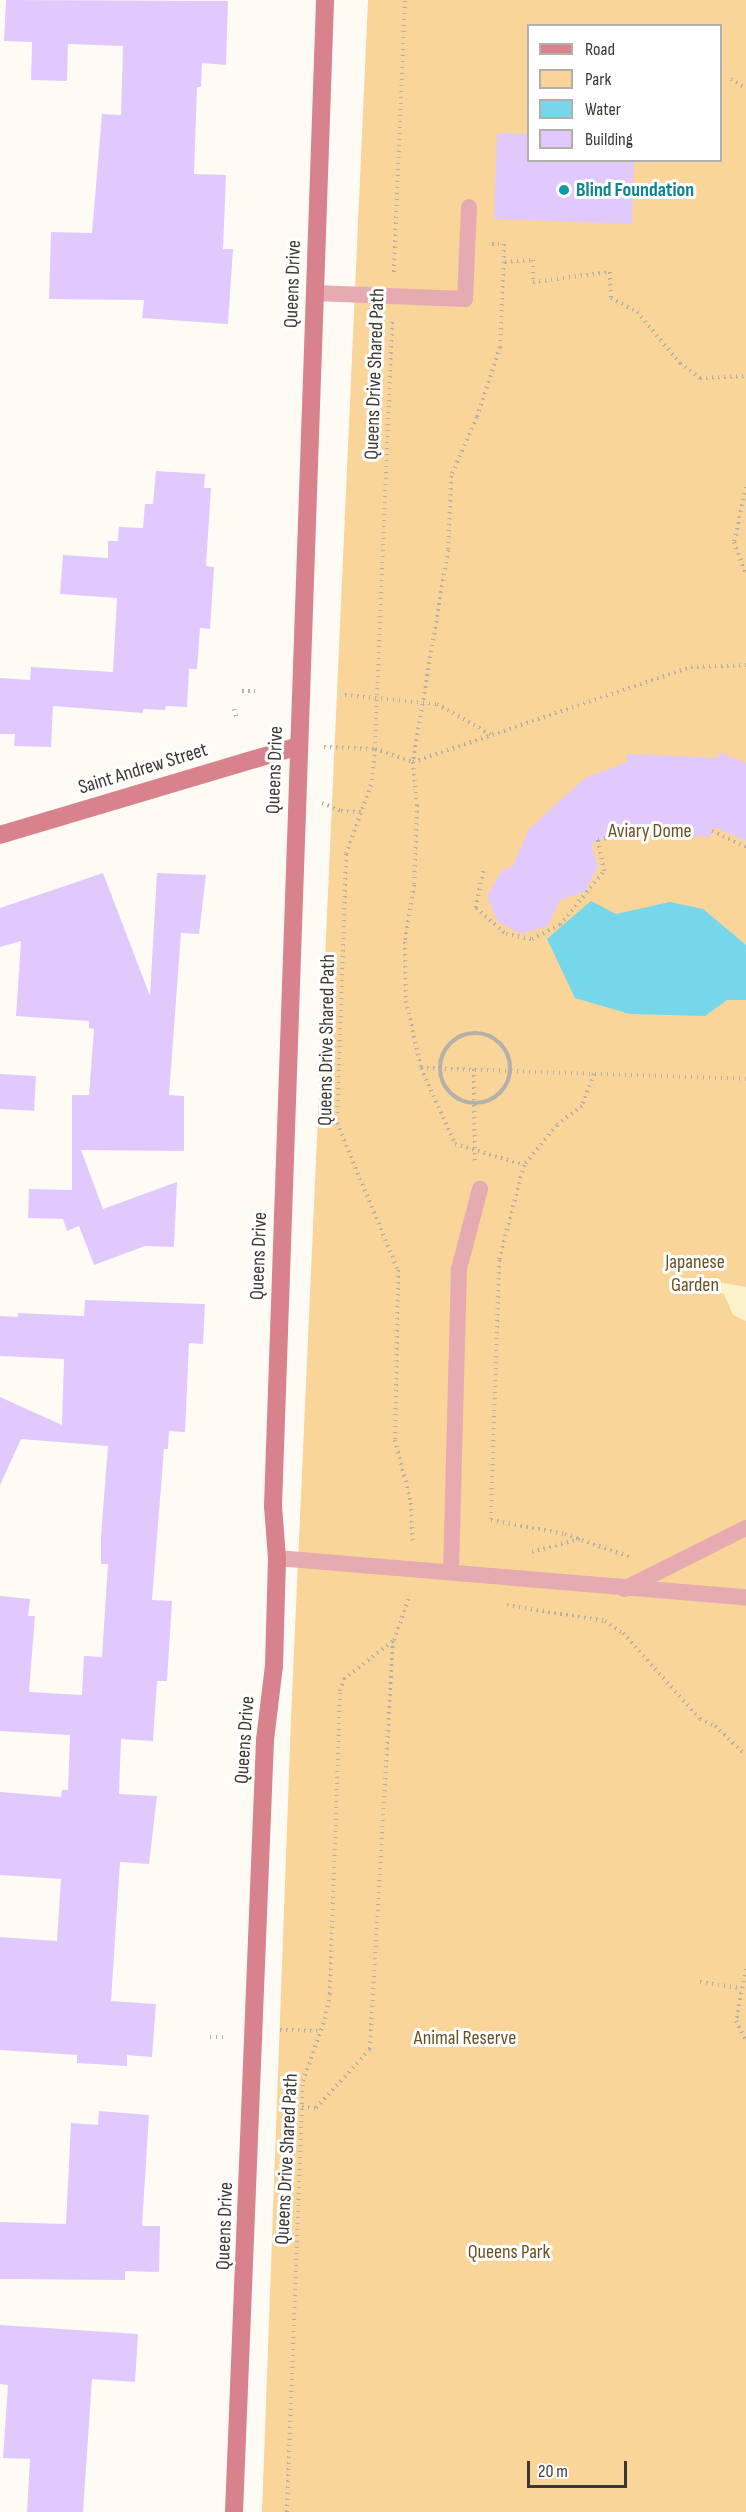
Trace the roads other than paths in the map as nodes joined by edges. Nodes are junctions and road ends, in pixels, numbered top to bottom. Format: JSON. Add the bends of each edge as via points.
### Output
{"nodes":[{"id":1,"x":325,"y":0,"type":"edge"},
{"id":2,"x":469,"y":207,"type":"dead end"},
{"id":3,"x":315,"y":293,"type":"junction"},
{"id":4,"x":299,"y":746,"type":"junction"},
{"id":5,"x":0,"y":835,"type":"edge"},
{"id":6,"x":480,"y":1189,"type":"road end"},
{"id":7,"x":746,"y":1527,"type":"edge"},
{"id":8,"x":277,"y":1558,"type":"junction"},
{"id":9,"x":452,"y":1572,"type":"junction"},
{"id":10,"x":624,"y":1589,"type":"junction"},
{"id":11,"x":746,"y":1597,"type":"edge"},
{"id":12,"x":234,"y":2512,"type":"edge"}],
"edges":[{"from":1,"to":3,"type":"main road","name":"Queens Drive"},
{"from":2,"to":3,"type":"lane","via":[[465,299]]},
{"from":3,"to":4,"type":"main road","name":"Queens Drive"},
{"from":4,"to":5,"type":"main road","name":"Saint Andrew Street"},
{"from":4,"to":8,"type":"main road","name":"Queens Drive","via":[[273,1506]]},
{"from":6,"to":9,"type":"lane","via":[[459,1269]]},
{"from":7,"to":10,"type":"lane"},
{"from":8,"to":9,"type":"lane"},
{"from":8,"to":12,"type":"main road","name":"Queens Drive","via":[[274,1666],[265,1740]]},
{"from":9,"to":10,"type":"lane"},
{"from":10,"to":11,"type":"lane"}]}
